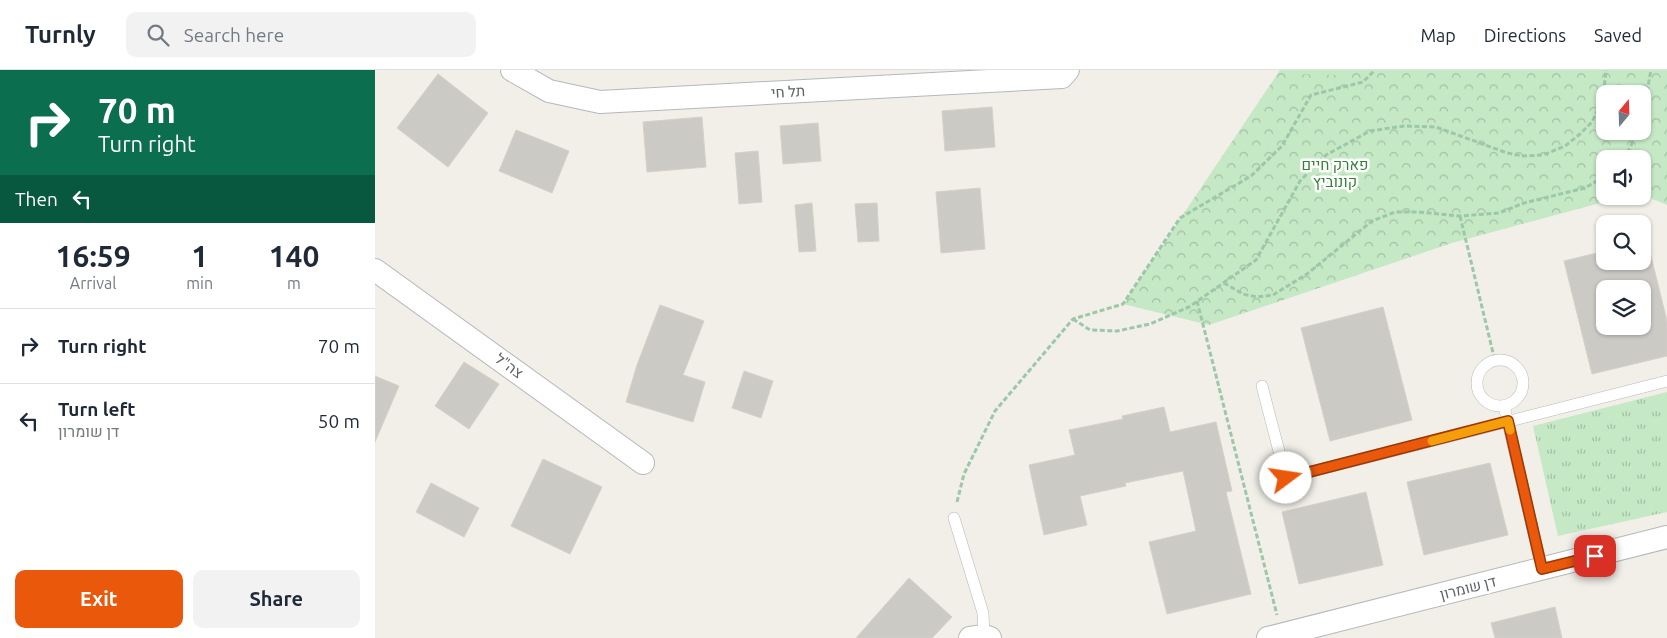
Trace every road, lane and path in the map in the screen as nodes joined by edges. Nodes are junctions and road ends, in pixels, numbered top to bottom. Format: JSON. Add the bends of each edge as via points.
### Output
{"nodes":[{"id":1,"x":512,"y":70,"type":"edge"},
{"id":2,"x":1068,"y":70,"type":"edge"},
{"id":3,"x":1375,"y":70,"type":"edge"},
{"id":4,"x":1606,"y":70,"type":"edge"},
{"id":5,"x":1651,"y":70,"type":"edge"},
{"id":6,"x":1648,"y":85,"type":"edge"},
{"id":7,"x":1596,"y":181,"type":"edge"},
{"id":8,"x":1460,"y":216,"type":"junction"},
{"id":9,"x":375,"y":270,"type":"edge"},
{"id":10,"x":1224,"y":283,"type":"junction"},
{"id":11,"x":1197,"y":301,"type":"junction"},
{"id":12,"x":1073,"y":319,"type":"junction"},
{"id":13,"x":1495,"y":361,"type":"junction"},
{"id":14,"x":1667,"y":381,"type":"edge"},
{"id":15,"x":1262,"y":386,"type":"dead end"},
{"id":16,"x":1504,"y":406,"type":"junction"},
{"id":17,"x":1508,"y":421,"type":"junction"},
{"id":18,"x":643,"y":463,"type":"dead end"},
{"id":19,"x":954,"y":518,"type":"joint"},
{"id":20,"x":1667,"y":537,"type":"edge"},
{"id":21,"x":1542,"y":569,"type":"junction"},
{"id":22,"x":1275,"y":636,"type":"edge"},
{"id":23,"x":981,"y":638,"type":"edge"}],
"edges":[{"from":1,"to":2,"type":"street","name":"תל חי","via":[[549,90],[600,102],[1061,77]]},
{"from":3,"to":12,"type":"path","via":[[1363,82],[1311,96],[1282,146],[1251,176],[1180,218],[1123,304]]},
{"from":4,"to":10,"type":"path","via":[[1602,98],[1592,122],[1565,146],[1543,155],[1507,153],[1436,126],[1370,131],[1326,155],[1300,181],[1257,260]]},
{"from":5,"to":6,"type":"path"},
{"from":7,"to":8,"type":"path","via":[[1585,188],[1524,203],[1499,214]]},
{"from":8,"to":10,"type":"path","via":[[1395,212],[1372,221],[1307,274],[1273,295],[1257,297],[1243,294]]},
{"from":8,"to":13,"type":"path"},
{"from":9,"to":18,"type":"street","name":"צה\"ל"},
{"from":10,"to":11,"type":"path"},
{"from":11,"to":12,"type":"path","via":[[1150,324],[1117,331],[1090,330]]},
{"from":11,"to":22,"type":"path"},
{"from":12,"to":19,"type":"path","via":[[995,411],[964,474]]},
{"from":13,"to":16,"type":"lane","via":[[1482,368],[1477,388],[1484,400]]},
{"from":13,"to":16,"type":"lane","via":[[1502,360],[1515,366],[1522,378],[1521,392]]},
{"from":14,"to":17,"type":"lane"},
{"from":15,"to":17,"type":"lane","via":[[1286,478]]},
{"from":16,"to":17,"type":"lane"},
{"from":17,"to":21,"type":"lane"},
{"from":19,"to":23,"type":"lane","via":[[983,613]]},
{"from":20,"to":21,"type":"street","name":"דן שומרון"},
{"from":21,"to":22,"type":"street","name":"דן שומרון"}]}
